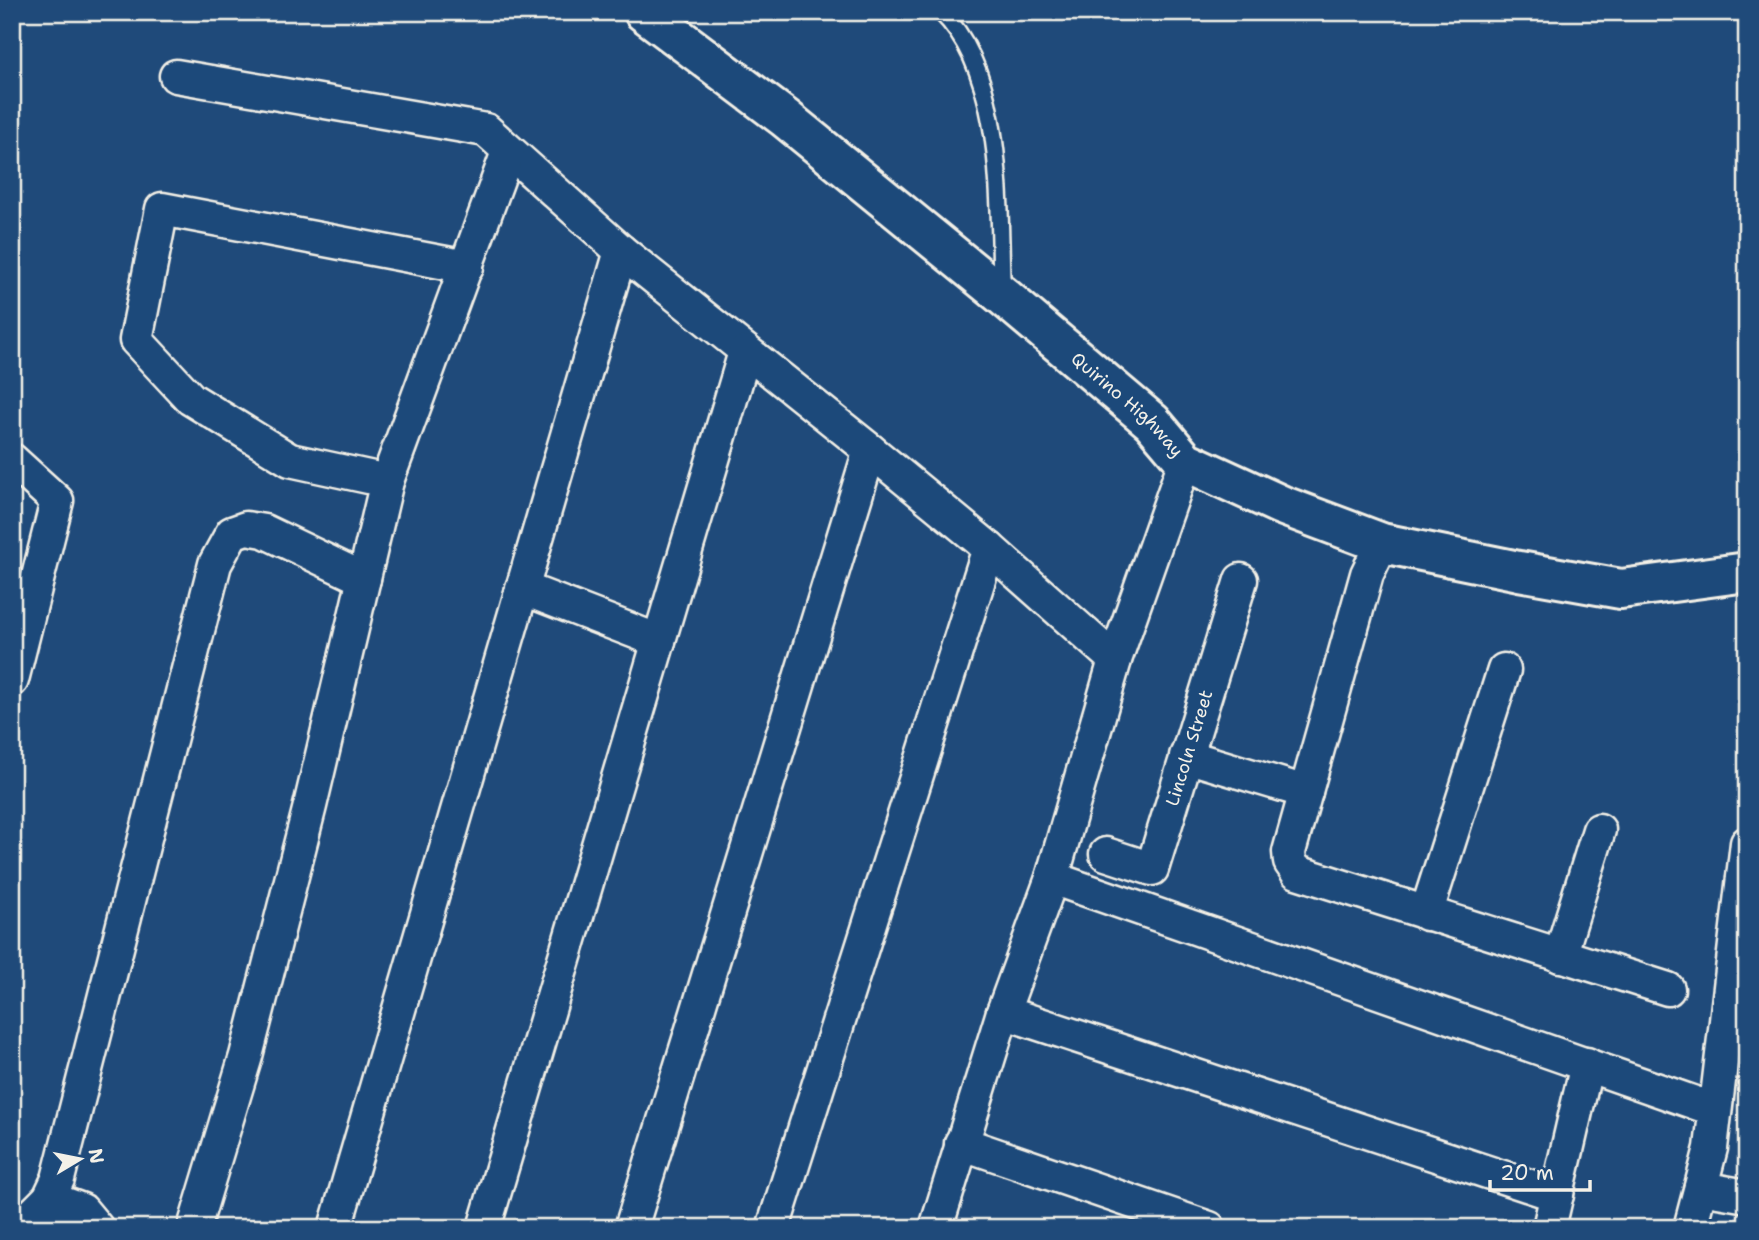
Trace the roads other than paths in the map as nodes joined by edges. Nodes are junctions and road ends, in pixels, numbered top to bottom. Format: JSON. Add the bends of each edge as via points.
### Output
{"nodes":[{"id":1,"x":644,"y":12,"type":"edge"},
{"id":2,"x":941,"y":12,"type":"edge"},
{"id":3,"x":176,"y":76,"type":"dead end"},
{"id":4,"x":508,"y":152,"type":"junction"},
{"id":5,"x":621,"y":251,"type":"junction"},
{"id":6,"x":467,"y":267,"type":"junction"},
{"id":7,"x":1003,"y":296,"type":"junction"},
{"id":8,"x":745,"y":352,"type":"junction"},
{"id":9,"x":870,"y":450,"type":"junction"},
{"id":10,"x":12,"y":460,"type":"edge"},
{"id":11,"x":1185,"y":461,"type":"junction"},
{"id":12,"x":387,"y":481,"type":"junction"},
{"id":13,"x":1382,"y":543,"type":"junction"},
{"id":14,"x":989,"y":548,"type":"junction"},
{"id":15,"x":364,"y":579,"type":"junction"},
{"id":16,"x":1241,"y":580,"type":"dead end"},
{"id":17,"x":1746,"y":580,"type":"edge"},
{"id":18,"x":522,"y":589,"type":"junction"},
{"id":19,"x":659,"y":641,"type":"junction"},
{"id":20,"x":1115,"y":660,"type":"junction"},
{"id":21,"x":1504,"y":670,"type":"dead end"},
{"id":22,"x":12,"y":680,"type":"edge"},
{"id":23,"x":1186,"y":756,"type":"junction"},
{"id":24,"x":1306,"y":792,"type":"junction"},
{"id":25,"x":1599,"y":830,"type":"dead end"},
{"id":26,"x":1747,"y":843,"type":"edge"},
{"id":27,"x":1106,"y":854,"type":"dead end"},
{"id":28,"x":1052,"y":878,"type":"junction"},
{"id":29,"x":1426,"y":914,"type":"junction"},
{"id":30,"x":1560,"y":956,"type":"junction"},
{"id":31,"x":1668,"y":989,"type":"dead end"},
{"id":32,"x":1003,"y":1012,"type":"junction"},
{"id":33,"x":1587,"y":1064,"type":"junction"},
{"id":34,"x":1704,"y":1107,"type":"dead end"},
{"id":35,"x":961,"y":1143,"type":"junction"},
{"id":36,"x":1701,"y":1188,"type":"junction"},
{"id":37,"x":1557,"y":1195,"type":"junction"},
{"id":38,"x":1747,"y":1196,"type":"edge"},
{"id":39,"x":48,"y":1198,"type":"junction"},
{"id":40,"x":19,"y":1228,"type":"edge"},
{"id":41,"x":97,"y":1228,"type":"edge"},
{"id":42,"x":194,"y":1228,"type":"edge"},
{"id":43,"x":335,"y":1228,"type":"edge"},
{"id":44,"x":484,"y":1228,"type":"edge"},
{"id":45,"x":631,"y":1228,"type":"edge"},
{"id":46,"x":773,"y":1228,"type":"edge"},
{"id":47,"x":936,"y":1228,"type":"edge"},
{"id":48,"x":1209,"y":1228,"type":"edge"},
{"id":49,"x":1549,"y":1228,"type":"edge"},
{"id":50,"x":1690,"y":1228,"type":"edge"}],
"edges":[{"from":1,"to":7,"type":"main road","name":"Quirino Highway","via":[[785,118]]},
{"from":2,"to":7,"type":"lane","via":[[963,40],[984,92],[994,149]]},
{"from":3,"to":4,"type":"street","via":[[486,130]]},
{"from":4,"to":5,"type":"street"},
{"from":4,"to":6,"type":"street"},
{"from":5,"to":8,"type":"street"},
{"from":5,"to":18,"type":"street"},
{"from":6,"to":12,"type":"street"},
{"from":6,"to":12,"type":"street","via":[[162,209],[136,340],[191,399],[290,460]]},
{"from":7,"to":11,"type":"main road","name":"Quirino Highway","via":[[1152,422]]},
{"from":8,"to":9,"type":"street"},
{"from":8,"to":19,"type":"street"},
{"from":9,"to":14,"type":"street"},
{"from":9,"to":45,"type":"street"},
{"from":10,"to":22,"type":"street","via":[[57,501]]},
{"from":11,"to":13,"type":"main road","name":"Quirino Highway","via":[[1281,505]]},
{"from":11,"to":20,"type":"street"},
{"from":12,"to":15,"type":"street"},
{"from":13,"to":17,"type":"main road","name":"Quirino Highway","via":[[1621,589]]},
{"from":13,"to":24,"type":"street","via":[[1367,574]]},
{"from":14,"to":20,"type":"street"},
{"from":14,"to":46,"type":"street"},
{"from":15,"to":39,"type":"street","via":[[264,531],[246,528],[232,533],[215,564],[58,1179]]},
{"from":15,"to":42,"type":"street","via":[[246,1056]]},
{"from":16,"to":23,"type":"street","name":"Lincoln Street"},
{"from":18,"to":19,"type":"street"},
{"from":18,"to":43,"type":"street"},
{"from":19,"to":44,"type":"street"},
{"from":20,"to":28,"type":"street"},
{"from":21,"to":29,"type":"street"},
{"from":23,"to":24,"type":"street"},
{"from":23,"to":27,"type":"street","name":"Lincoln Street","via":[[1152,869]]},
{"from":24,"to":29,"type":"street","via":[[1289,852],[1297,872]]},
{"from":25,"to":30,"type":"street"},
{"from":26,"to":36,"type":"street","via":[[1711,1148]]},
{"from":28,"to":32,"type":"street"},
{"from":28,"to":33,"type":"street"},
{"from":29,"to":30,"type":"street"},
{"from":30,"to":31,"type":"street"},
{"from":32,"to":35,"type":"street"},
{"from":32,"to":37,"type":"street"},
{"from":33,"to":34,"type":"street"},
{"from":33,"to":37,"type":"street"},
{"from":35,"to":47,"type":"street"},
{"from":35,"to":48,"type":"street"},
{"from":36,"to":38,"type":"street"},
{"from":36,"to":50,"type":"street"},
{"from":37,"to":49,"type":"street"},
{"from":39,"to":40,"type":"street"},
{"from":39,"to":41,"type":"street","via":[[82,1210]]}]}
